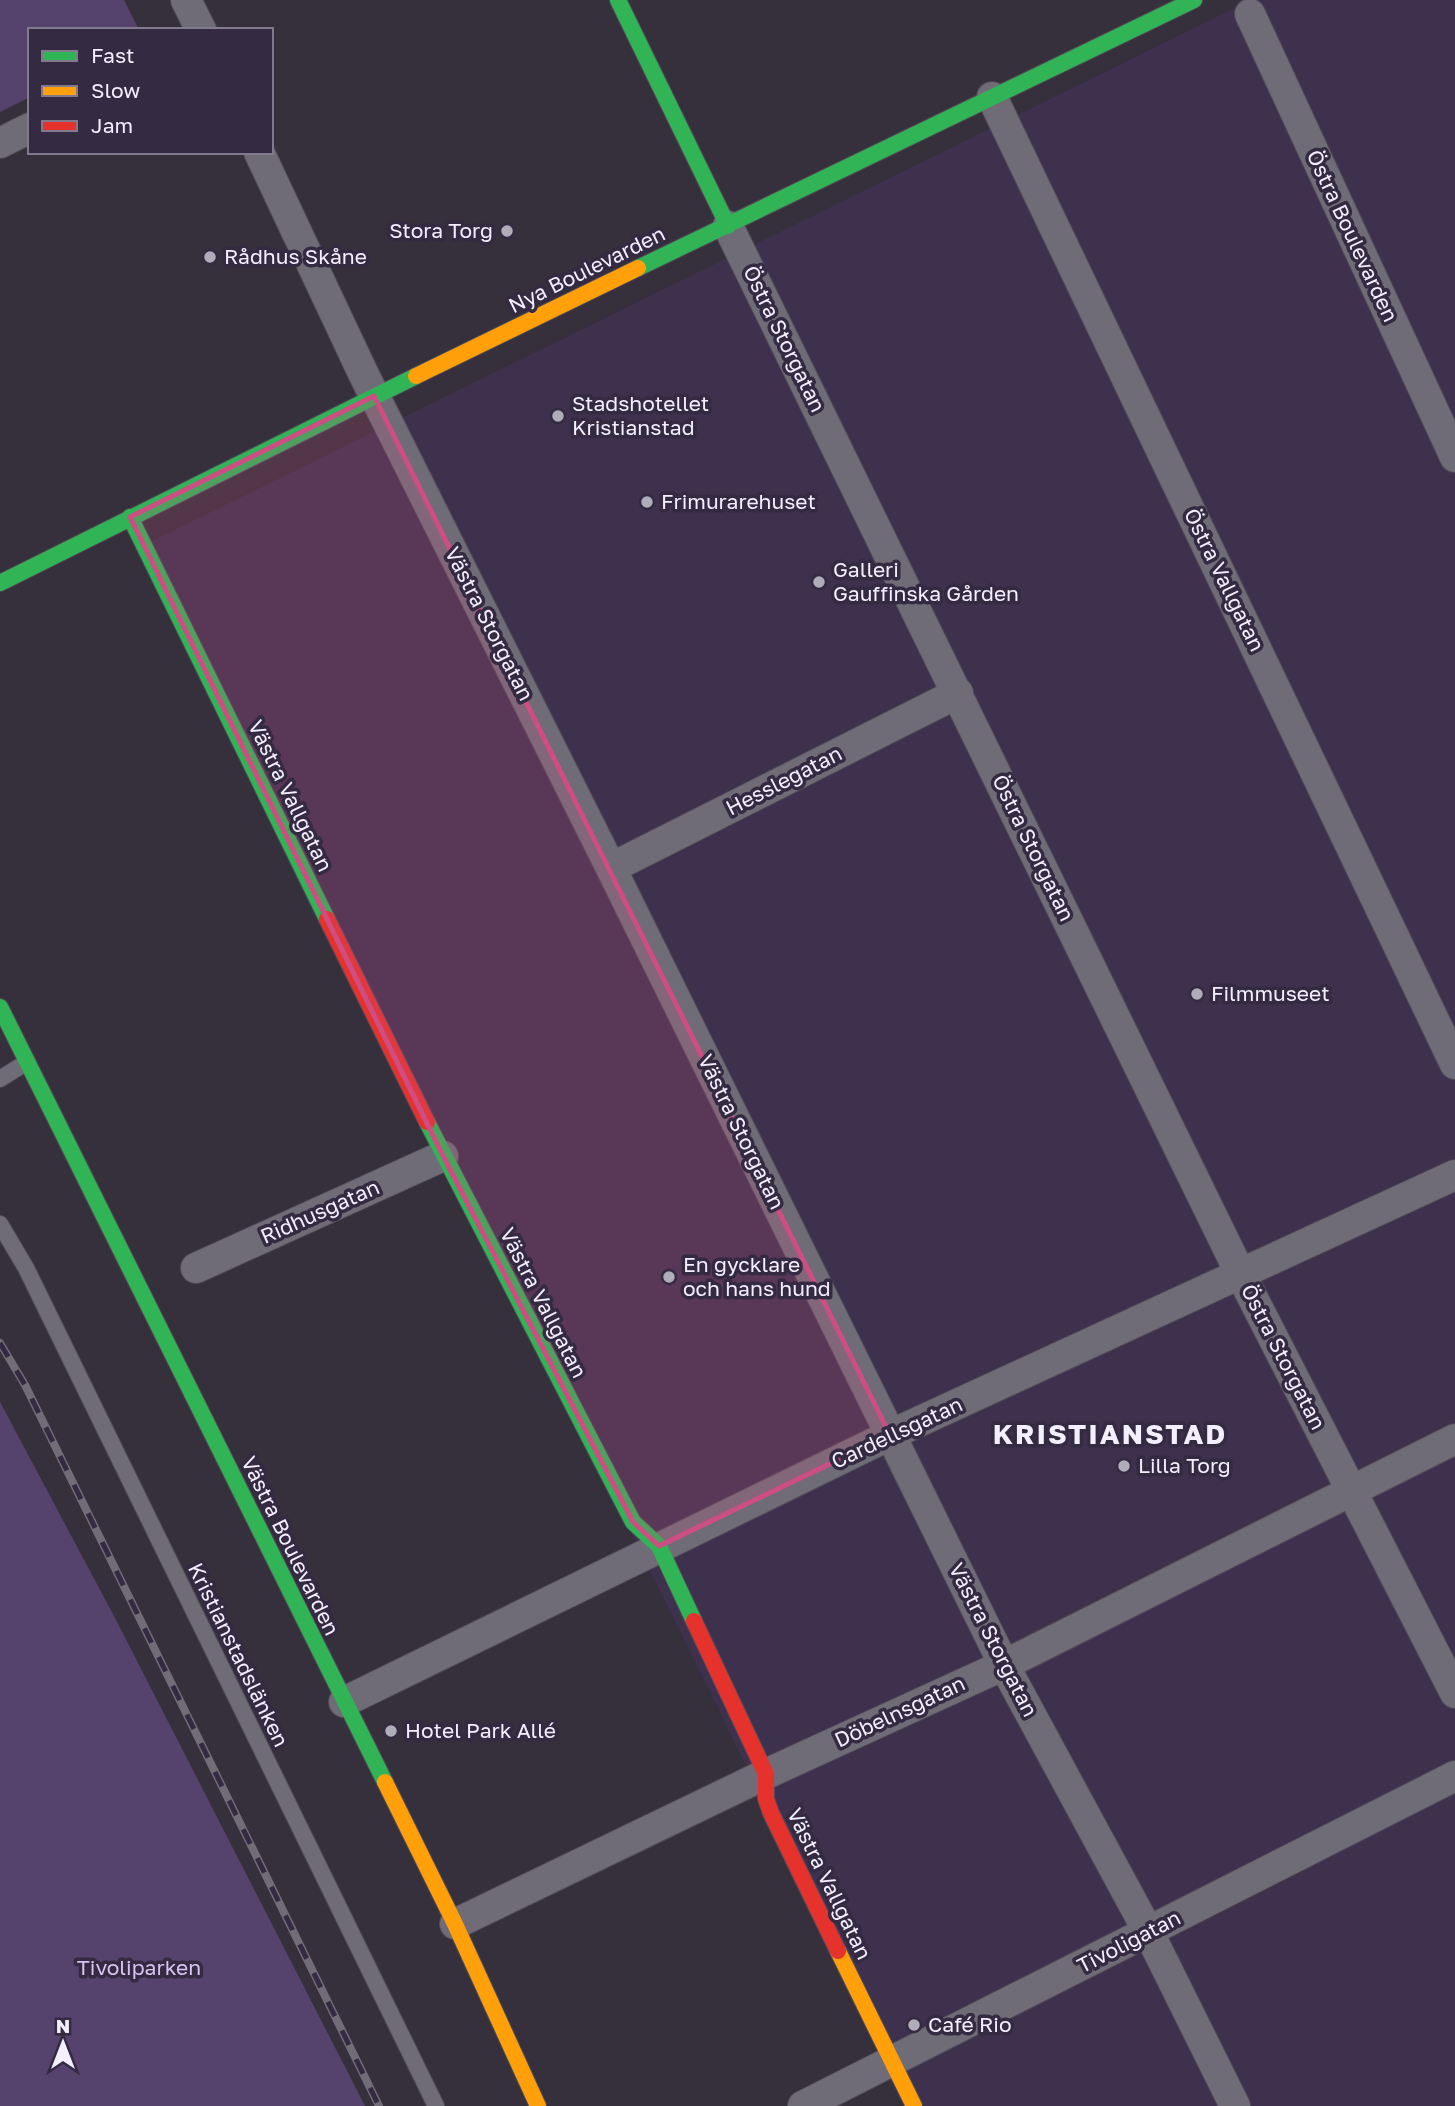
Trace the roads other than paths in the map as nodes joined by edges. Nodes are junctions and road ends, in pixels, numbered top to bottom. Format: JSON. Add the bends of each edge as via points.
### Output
{"nodes":[{"id":1,"x":186,"y":0,"type":"edge"},
{"id":2,"x":618,"y":0,"type":"edge"},
{"id":3,"x":1194,"y":0,"type":"edge"},
{"id":4,"x":1250,"y":14,"type":"dead end"},
{"id":5,"x":200,"y":28,"type":"edge"},
{"id":6,"x":992,"y":97,"type":"junction"},
{"id":7,"x":28,"y":129,"type":"edge"},
{"id":8,"x":0,"y":143,"type":"edge"},
{"id":9,"x":260,"y":154,"type":"edge"},
{"id":10,"x":728,"y":226,"type":"junction"},
{"id":11,"x":374,"y":396,"type":"junction"},
{"id":12,"x":1455,"y":457,"type":"edge"},
{"id":13,"x":130,"y":517,"type":"junction"},
{"id":14,"x":0,"y":583,"type":"edge"},
{"id":15,"x":958,"y":693,"type":"junction"},
{"id":16,"x":611,"y":868,"type":"junction"},
{"id":17,"x":0,"y":1007,"type":"edge"},
{"id":18,"x":27,"y":1062,"type":"junction"},
{"id":19,"x":1455,"y":1064,"type":"edge"},
{"id":20,"x":0,"y":1079,"type":"edge"},
{"id":21,"x":443,"y":1156,"type":"junction"},
{"id":22,"x":1455,"y":1175,"type":"edge"},
{"id":23,"x":0,"y":1224,"type":"edge"},
{"id":24,"x":196,"y":1268,"type":"dead end"},
{"id":25,"x":1241,"y":1275,"type":"junction"},
{"id":26,"x":890,"y":1435,"type":"junction"},
{"id":27,"x":1455,"y":1438,"type":"edge"},
{"id":28,"x":1351,"y":1490,"type":"junction"},
{"id":29,"x":659,"y":1546,"type":"junction"},
{"id":30,"x":1004,"y":1665,"type":"junction"},
{"id":31,"x":1455,"y":1693,"type":"edge"},
{"id":32,"x":344,"y":1702,"type":"junction"},
{"id":33,"x":766,"y":1774,"type":"junction"},
{"id":34,"x":1455,"y":1776,"type":"edge"},
{"id":35,"x":455,"y":1924,"type":"junction"},
{"id":36,"x":1149,"y":1933,"type":"junction"},
{"id":37,"x":892,"y":2061,"type":"junction"},
{"id":38,"x":436,"y":2106,"type":"edge"},
{"id":39,"x":538,"y":2106,"type":"edge"},
{"id":40,"x":803,"y":2106,"type":"edge"},
{"id":41,"x":914,"y":2106,"type":"edge"},
{"id":42,"x":1235,"y":2106,"type":"edge"}],
"edges":[{"from":1,"to":5,"type":"street"},
{"from":2,"to":10,"type":"street","name":"Östra Storgatan"},
{"from":3,"to":6,"type":"street","name":"Nya Boulevarden"},
{"from":4,"to":12,"type":"street","name":"Östra Boulevarden"},
{"from":6,"to":10,"type":"street","name":"Nya Boulevarden"},
{"from":6,"to":19,"type":"street","name":"Östra Vallgatan"},
{"from":7,"to":8,"type":"street"},
{"from":9,"to":11,"type":"street","name":"Västra Storgatan"},
{"from":10,"to":11,"type":"street","name":"Nya Boulevarden"},
{"from":10,"to":15,"type":"street","name":"Östra Storgatan"},
{"from":11,"to":13,"type":"street","name":"Nya Boulevarden"},
{"from":11,"to":16,"type":"street","name":"Västra Storgatan"},
{"from":13,"to":14,"type":"street","name":"Nya Boulevarden"},
{"from":13,"to":21,"type":"street","name":"Västra Vallgatan"},
{"from":15,"to":16,"type":"street","name":"Hesslegatan"},
{"from":15,"to":25,"type":"street","name":"Östra Storgatan"},
{"from":16,"to":26,"type":"street","name":"Västra Storgatan"},
{"from":17,"to":18,"type":"street","name":"Västra Boulevarden"},
{"from":18,"to":20,"type":"lane"},
{"from":18,"to":32,"type":"street","name":"Västra Boulevarden"},
{"from":21,"to":24,"type":"street","name":"Ridhusgatan"},
{"from":21,"to":29,"type":"street","name":"Västra Vallgatan","via":[[633,1522]]},
{"from":22,"to":25,"type":"street","name":"Cardellsgatan"},
{"from":23,"to":38,"type":"lane","name":"Kristianstadslänken","via":[[26,1268]]},
{"from":25,"to":26,"type":"street","name":"Cardellsgatan"},
{"from":25,"to":28,"type":"street","name":"Östra Storgatan"},
{"from":26,"to":29,"type":"street","name":"Cardellsgatan"},
{"from":26,"to":30,"type":"street","name":"Västra Storgatan"},
{"from":27,"to":28,"type":"street","name":"Döbelnsgatan"},
{"from":28,"to":30,"type":"street","name":"Döbelnsgatan"},
{"from":28,"to":31,"type":"street","name":"Östra Storgatan"},
{"from":29,"to":32,"type":"street","name":"Cardellsgatan"},
{"from":29,"to":33,"type":"street","name":"Västra Vallgatan"},
{"from":30,"to":33,"type":"street","name":"Döbelnsgatan"},
{"from":30,"to":36,"type":"street","name":"Västra Storgatan"},
{"from":32,"to":35,"type":"street","name":"Västra Boulevarden"},
{"from":33,"to":35,"type":"street","name":"Döbelnsgatan"},
{"from":33,"to":37,"type":"street","name":"Västra Vallgatan","via":[[771,1813]]},
{"from":34,"to":36,"type":"street","name":"Tivoligatan"},
{"from":35,"to":39,"type":"street","name":"Västra Boulevarden"},
{"from":36,"to":37,"type":"street","name":"Tivoligatan"},
{"from":36,"to":42,"type":"street","name":"Västra Storgatan"},
{"from":37,"to":40,"type":"street","name":"Tivoligatan"},
{"from":37,"to":41,"type":"street","name":"Västra Vallgatan"}]}
